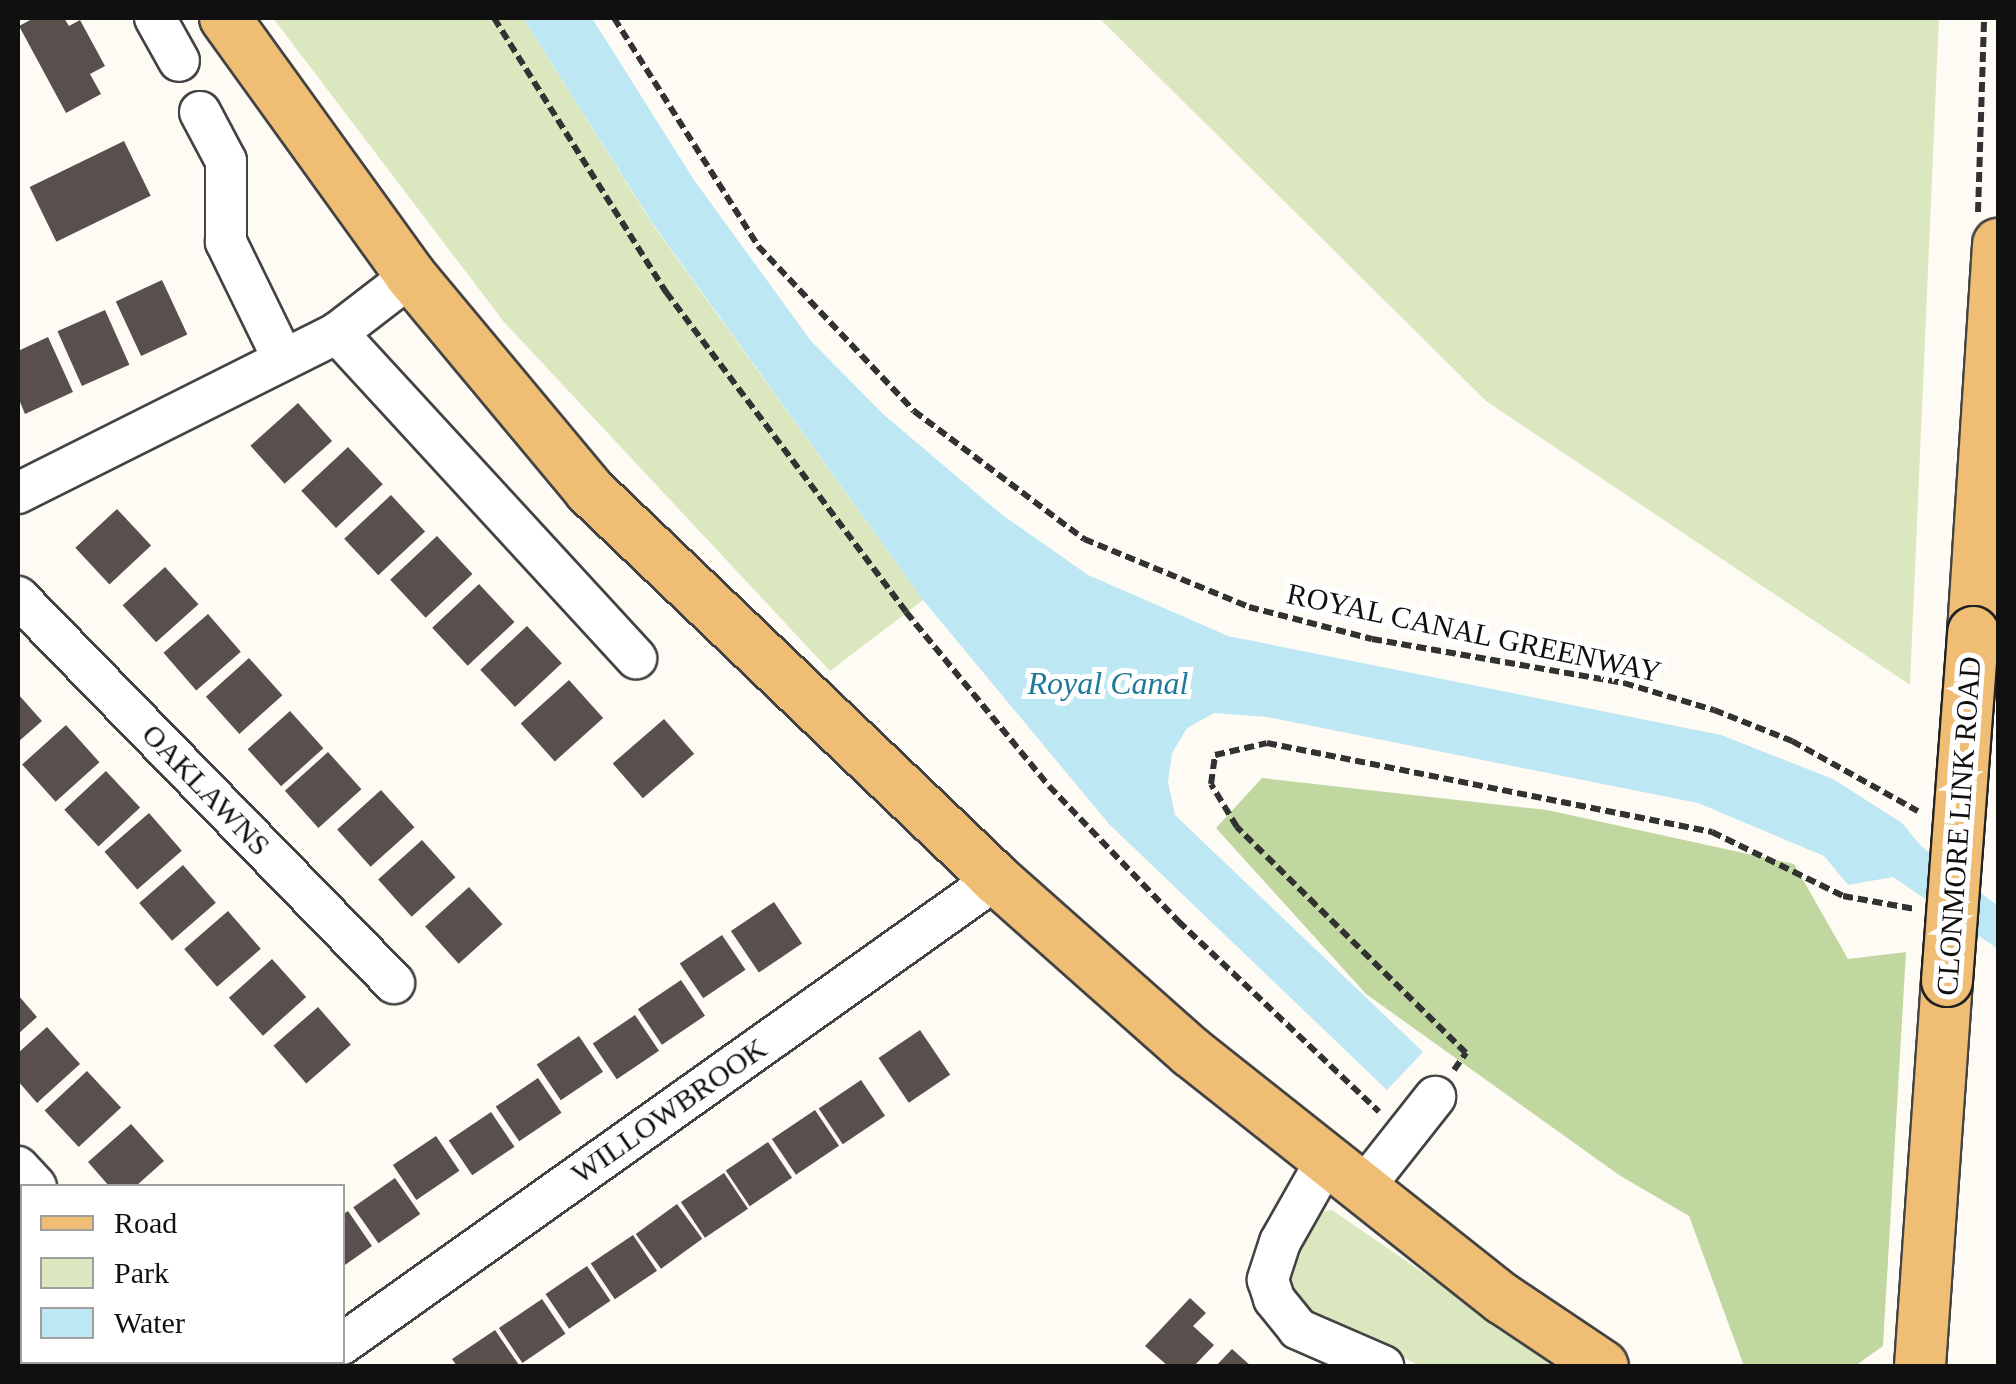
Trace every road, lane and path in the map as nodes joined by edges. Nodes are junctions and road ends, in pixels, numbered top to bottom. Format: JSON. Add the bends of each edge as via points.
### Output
{"nodes":[{"id":1,"x":155,"y":18,"type":"edge"},
{"id":2,"x":225,"y":18,"type":"edge"},
{"id":3,"x":494,"y":18,"type":"edge"},
{"id":4,"x":614,"y":18,"type":"edge"},
{"id":5,"x":179,"y":61,"type":"dead end"},
{"id":6,"x":200,"y":112,"type":"dead end"},
{"id":7,"x":1998,"y":244,"type":"edge"},
{"id":8,"x":411,"y":276,"type":"junction"},
{"id":9,"x":337,"y":334,"type":"junction"},
{"id":10,"x":283,"y":359,"type":"junction"},
{"id":11,"x":18,"y":494,"type":"edge"},
{"id":12,"x":18,"y":597,"type":"edge"},
{"id":13,"x":636,"y":658,"type":"dead end"},
{"id":14,"x":1920,"y":812,"type":"dead end"},
{"id":15,"x":996,"y":878,"type":"junction"},
{"id":16,"x":1926,"y":916,"type":"dead end"},
{"id":17,"x":394,"y":982,"type":"dead end"},
{"id":18,"x":1435,"y":1097,"type":"joint"},
{"id":19,"x":1403,"y":1135,"type":"junction"},
{"id":20,"x":1346,"y":1173,"type":"junction"},
{"id":21,"x":345,"y":1342,"type":"edge"},
{"id":22,"x":1915,"y":1360,"type":"edge"},
{"id":23,"x":1383,"y":1366,"type":"edge"},
{"id":24,"x":1603,"y":1366,"type":"edge"}],
"edges":[{"from":1,"to":5,"type":"street"},
{"from":2,"to":8,"type":"main road"},
{"from":3,"to":19,"type":"path","via":[[666,292],[918,627],[1049,786],[1178,921]]},
{"from":4,"to":14,"type":"path","name":"ROYAL CANAL GREENWAY","via":[[758,246],[914,411],[1084,539],[1249,608],[1372,639],[1624,682],[1714,710],[1792,741]]},
{"from":6,"to":10,"type":"street","via":[[226,161],[226,242]]},
{"from":7,"to":22,"type":"main road","name":"CLONMORE LINK ROAD","bridge":true},
{"from":8,"to":9,"type":"street"},
{"from":8,"to":15,"type":"main road","via":[[589,490]]},
{"from":9,"to":10,"type":"street"},
{"from":9,"to":13,"type":"street"},
{"from":10,"to":11,"type":"street"},
{"from":12,"to":17,"type":"street","name":"OAKLAWNS"},
{"from":15,"to":20,"type":"main road","via":[[1192,1052]]},
{"from":15,"to":21,"type":"street","name":"WILLOWBROOK"},
{"from":16,"to":18,"type":"path","via":[[1912,907],[1844,896],[1712,832],[1267,743],[1215,755],[1211,784],[1237,827],[1466,1053]]},
{"from":18,"to":19,"type":"street"},
{"from":19,"to":20,"type":"street"},
{"from":20,"to":23,"type":"street","via":[[1280,1242],[1268,1280],[1298,1328]]},
{"from":20,"to":24,"type":"main road","via":[[1503,1299]]}]}
